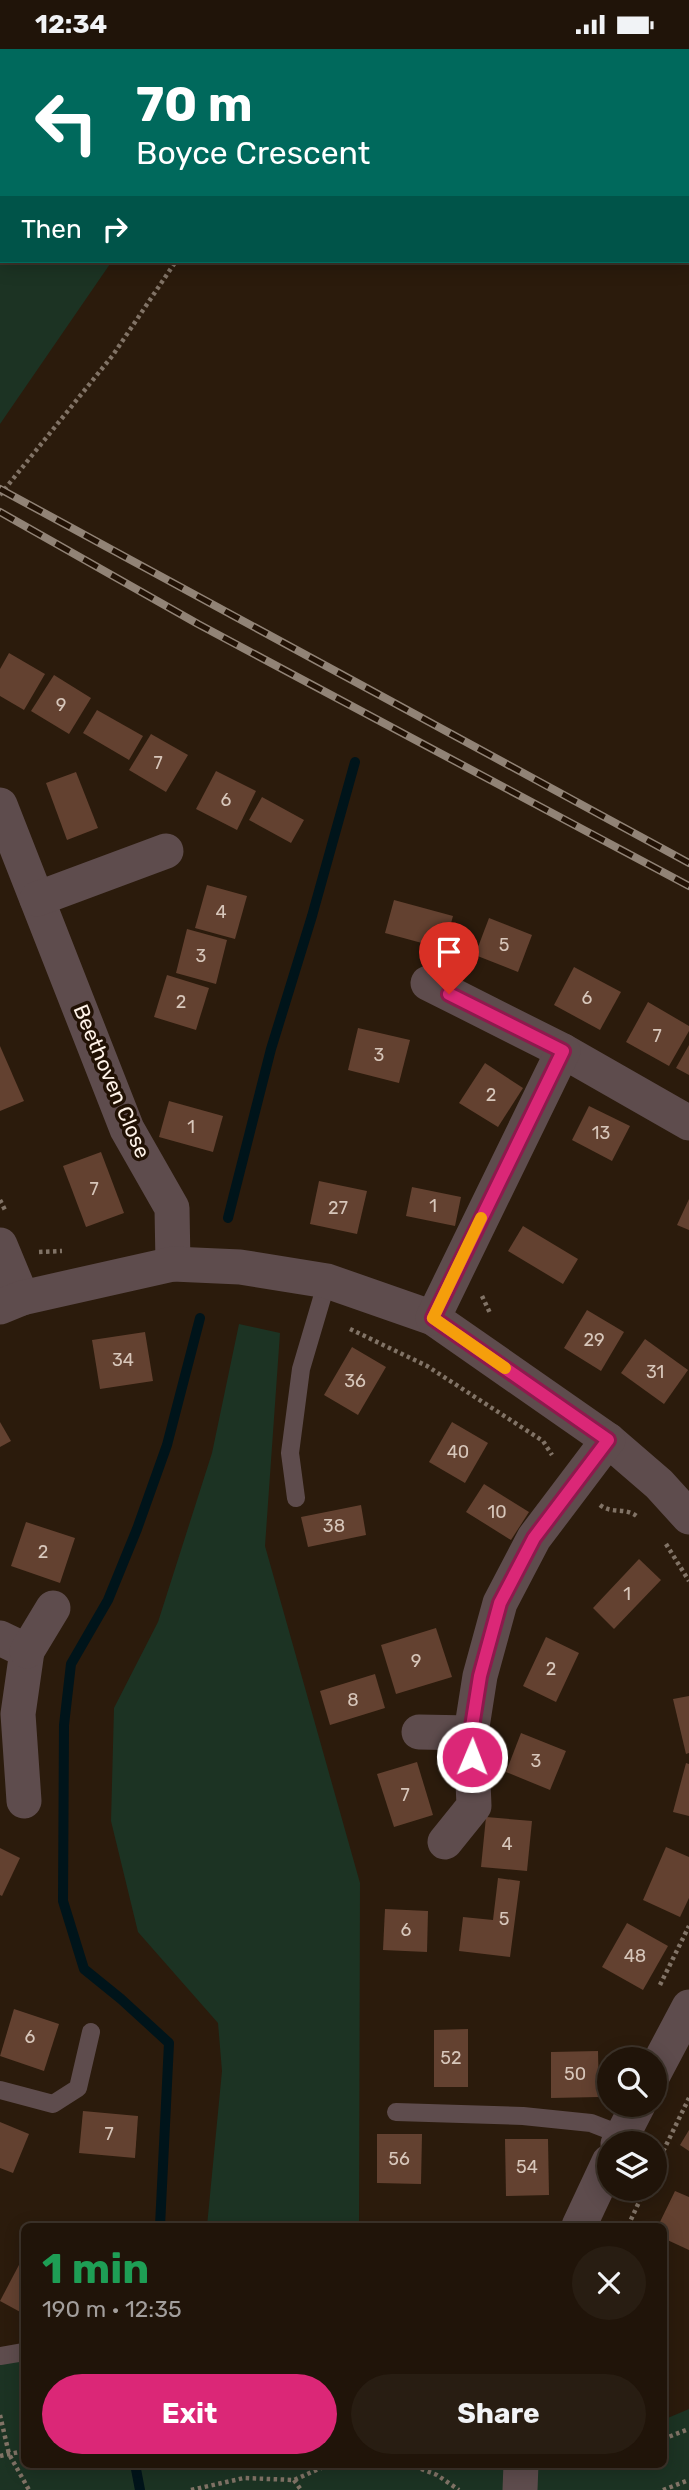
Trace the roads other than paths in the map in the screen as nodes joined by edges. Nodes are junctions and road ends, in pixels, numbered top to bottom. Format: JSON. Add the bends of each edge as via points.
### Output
{"nodes":[{"id":1,"x":0,"y":806,"type":"edge"},
{"id":2,"x":166,"y":851,"type":"dead end"},
{"id":3,"x":37,"y":899,"type":"junction"},
{"id":4,"x":428,"y":983,"type":"dead end"},
{"id":5,"x":563,"y":1051,"type":"junction"},
{"id":6,"x":689,"y":1123,"type":"edge"},
{"id":7,"x":0,"y":1245,"type":"edge"},
{"id":8,"x":173,"y":1264,"type":"junction"},
{"id":9,"x":327,"y":1281,"type":"junction"},
{"id":10,"x":11,"y":1303,"type":"edge"},
{"id":11,"x":433,"y":1318,"type":"junction"},
{"id":12,"x":608,"y":1440,"type":"junction"},
{"id":13,"x":296,"y":1498,"type":"dead end"},
{"id":14,"x":689,"y":1517,"type":"edge"},
{"id":15,"x":53,"y":1608,"type":"dead end"},
{"id":16,"x":14,"y":1644,"type":"edge"},
{"id":17,"x":419,"y":1732,"type":"dead end"},
{"id":18,"x":471,"y":1733,"type":"junction"},
{"id":19,"x":24,"y":1801,"type":"dead end"},
{"id":20,"x":445,"y":1842,"type":"dead end"},
{"id":21,"x":689,"y":2007,"type":"edge"},
{"id":22,"x":91,"y":2032,"type":"dead end"},
{"id":23,"x":667,"y":2048,"type":"edge"},
{"id":24,"x":0,"y":2089,"type":"edge"},
{"id":25,"x":396,"y":2112,"type":"dead end"},
{"id":26,"x":609,"y":2131,"type":"edge"},
{"id":27,"x":597,"y":2189,"type":"edge"},
{"id":28,"x":580,"y":2223,"type":"edge"},
{"id":29,"x":21,"y":2352,"type":"edge"},
{"id":30,"x":0,"y":2356,"type":"edge"},
{"id":31,"x":521,"y":2468,"type":"edge"},
{"id":32,"x":520,"y":2490,"type":"edge"}],
"edges":[{"from":1,"to":3,"type":"street","name":"Beethoven Close"},
{"from":2,"to":3,"type":"street"},
{"from":3,"to":8,"type":"street","name":"Beethoven Close","via":[[128,1129],[172,1208]]},
{"from":4,"to":5,"type":"street"},
{"from":5,"to":6,"type":"street"},
{"from":5,"to":11,"type":"street"},
{"from":7,"to":10,"type":"street"},
{"from":8,"to":9,"type":"street","via":[[240,1267]]},
{"from":8,"to":10,"type":"street"},
{"from":9,"to":11,"type":"street"},
{"from":9,"to":13,"type":"lane","via":[[301,1369],[290,1453]]},
{"from":11,"to":12,"type":"street"},
{"from":12,"to":14,"type":"street"},
{"from":12,"to":18,"type":"street","via":[[534,1538],[500,1603],[480,1676]]},
{"from":15,"to":16,"type":"street"},
{"from":16,"to":19,"type":"street"},
{"from":17,"to":18,"type":"street"},
{"from":18,"to":20,"type":"street","via":[[474,1806]]},
{"from":21,"to":23,"type":"street"},
{"from":22,"to":24,"type":"lane","via":[[78,2088],[61,2099],[53,2104]]},
{"from":25,"to":26,"type":"lane","via":[[523,2116],[591,2123]]},
{"from":27,"to":28,"type":"street"},
{"from":29,"to":30,"type":"lane"},
{"from":31,"to":32,"type":"street"}]}
